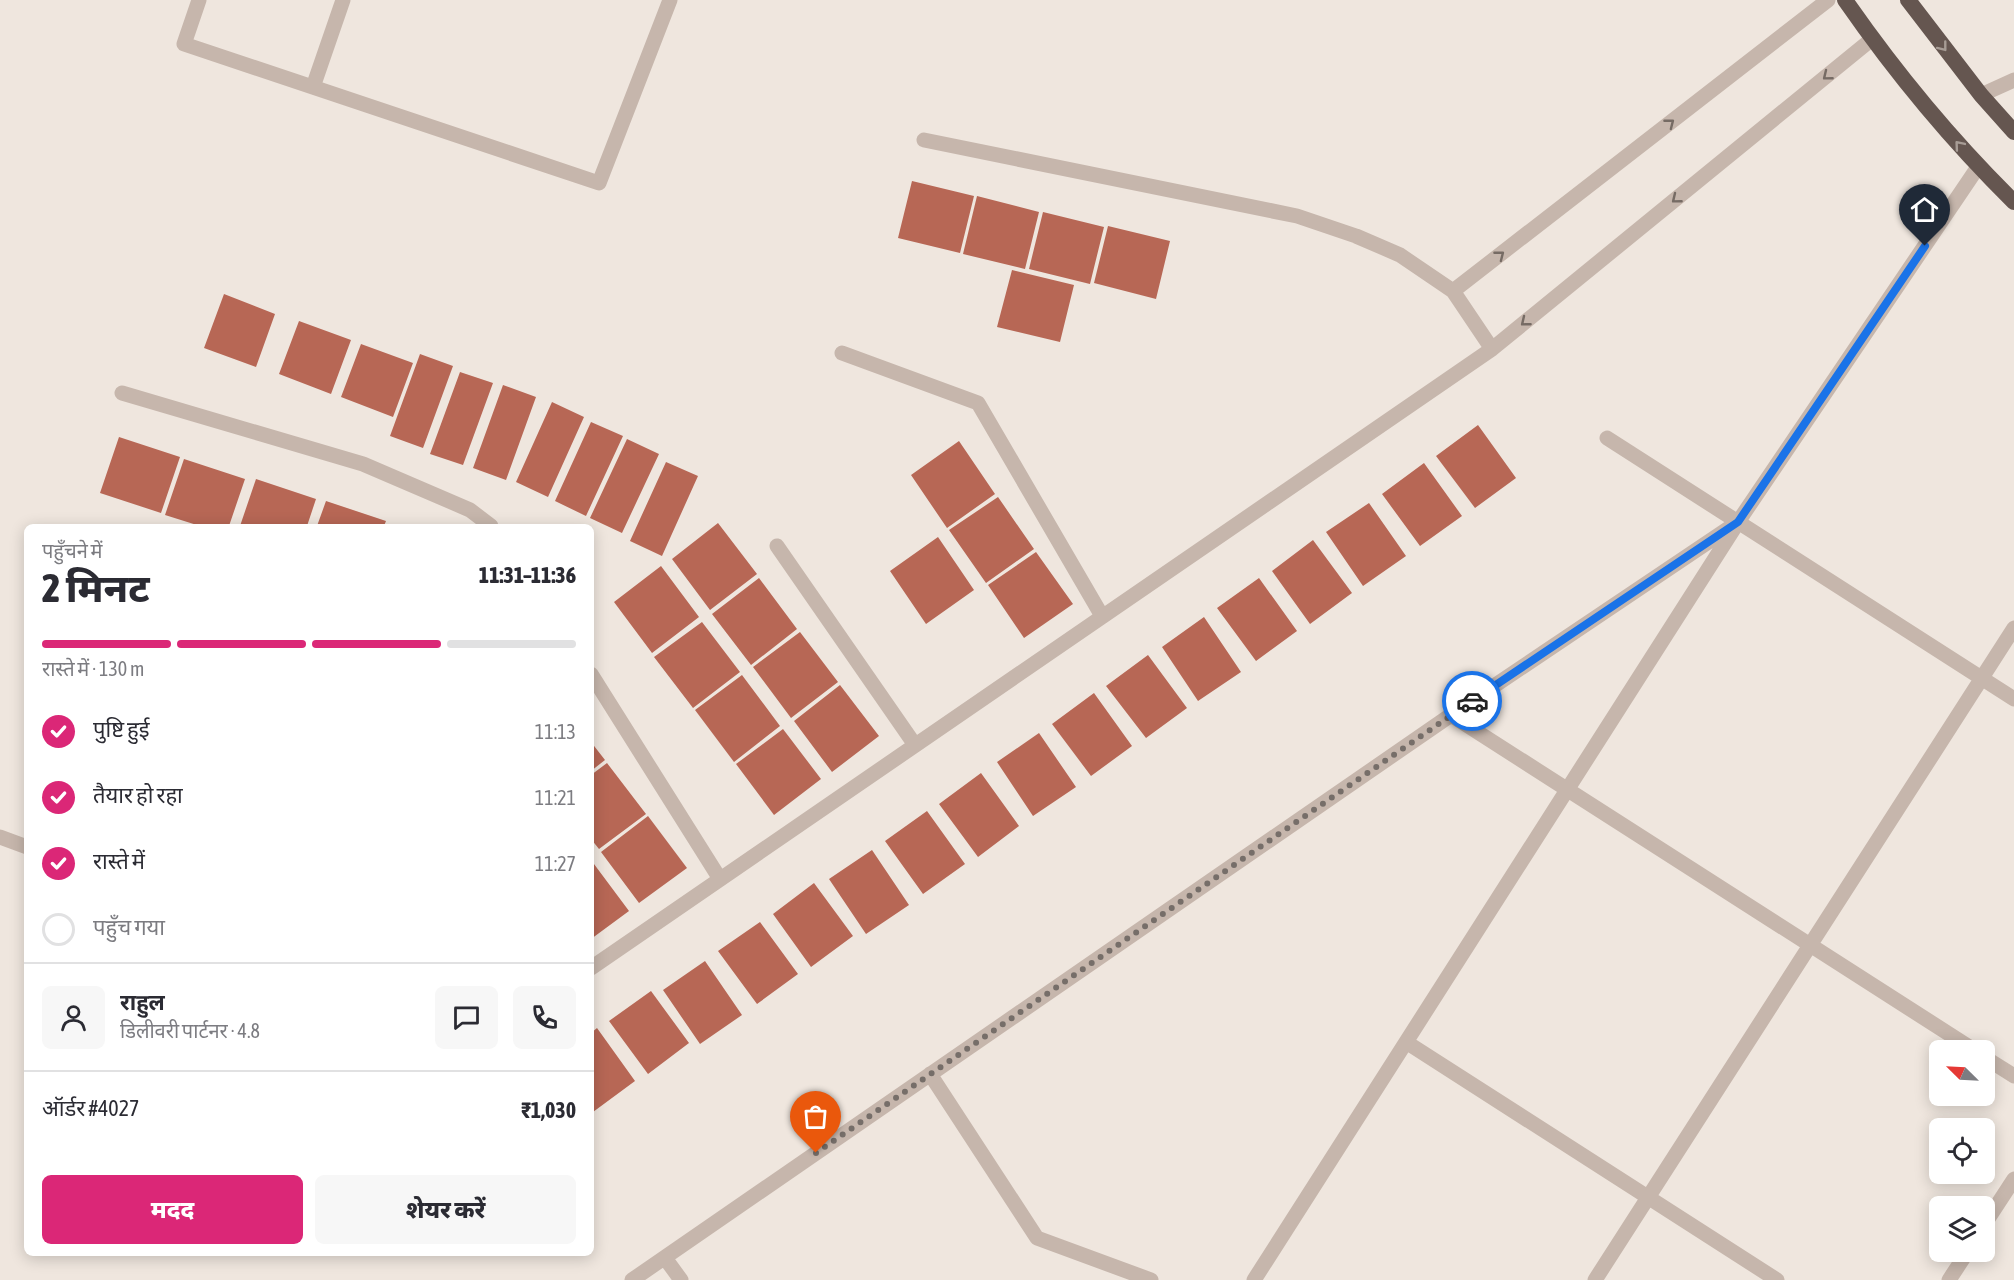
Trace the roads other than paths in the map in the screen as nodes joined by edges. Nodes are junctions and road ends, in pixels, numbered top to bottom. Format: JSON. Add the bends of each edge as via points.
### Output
{"nodes":[{"id":1,"x":199,"y":0,"type":"edge"},
{"id":2,"x":343,"y":0,"type":"edge"},
{"id":3,"x":670,"y":0,"type":"edge"},
{"id":4,"x":1828,"y":0,"type":"edge"},
{"id":5,"x":1845,"y":0,"type":"edge"},
{"id":6,"x":1908,"y":0,"type":"edge"},
{"id":7,"x":1872,"y":39,"type":"junction"},
{"id":8,"x":2014,"y":80,"type":"edge"},
{"id":9,"x":313,"y":87,"type":"junction"},
{"id":10,"x":1981,"y":95,"type":"junction"},
{"id":11,"x":2014,"y":132,"type":"edge"},
{"id":12,"x":924,"y":140,"type":"dead end"},
{"id":13,"x":1978,"y":167,"type":"junction"},
{"id":14,"x":2014,"y":202,"type":"edge"},
{"id":15,"x":1454,"y":291,"type":"junction"},
{"id":16,"x":1492,"y":349,"type":"junction"},
{"id":17,"x":842,"y":353,"type":"dead end"},
{"id":18,"x":122,"y":393,"type":"dead end"},
{"id":19,"x":1607,"y":438,"type":"dead end"},
{"id":20,"x":1738,"y":522,"type":"junction"},
{"id":21,"x":488,"y":524,"type":"edge"},
{"id":22,"x":777,"y":546,"type":"dead end"},
{"id":23,"x":1102,"y":616,"type":"junction"},
{"id":24,"x":2014,"y":628,"type":"edge"},
{"id":25,"x":594,"y":679,"type":"edge"},
{"id":26,"x":1982,"y":679,"type":"junction"},
{"id":27,"x":2014,"y":699,"type":"edge"},
{"id":28,"x":1452,"y":715,"type":"junction"},
{"id":29,"x":915,"y":745,"type":"junction"},
{"id":30,"x":1567,"y":789,"type":"junction"},
{"id":31,"x":0,"y":837,"type":"edge"},
{"id":32,"x":24,"y":846,"type":"edge"},
{"id":33,"x":720,"y":879,"type":"junction"},
{"id":34,"x":1810,"y":945,"type":"junction"},
{"id":35,"x":594,"y":966,"type":"edge"},
{"id":36,"x":1958,"y":1040,"type":"edge"},
{"id":37,"x":1406,"y":1042,"type":"junction"},
{"id":38,"x":1995,"y":1064,"type":"edge"},
{"id":39,"x":930,"y":1074,"type":"junction"},
{"id":40,"x":2014,"y":1076,"type":"edge"},
{"id":41,"x":2014,"y":1179,"type":"edge"},
{"id":42,"x":1648,"y":1197,"type":"junction"},
{"id":43,"x":1995,"y":1208,"type":"edge"},
{"id":44,"x":665,"y":1258,"type":"junction"},
{"id":45,"x":1961,"y":1262,"type":"edge"},
{"id":46,"x":632,"y":1280,"type":"edge"},
{"id":47,"x":681,"y":1280,"type":"edge"},
{"id":48,"x":1151,"y":1280,"type":"edge"},
{"id":49,"x":1254,"y":1280,"type":"edge"},
{"id":50,"x":1595,"y":1280,"type":"edge"},
{"id":51,"x":1777,"y":1280,"type":"edge"},
{"id":52,"x":1949,"y":1280,"type":"edge"}],
"edges":[{"from":1,"to":9,"type":"street","via":[[184,44]]},
{"from":2,"to":9,"type":"street"},
{"from":3,"to":9,"type":"street","via":[[599,183]]},
{"from":15,"to":4,"type":"street","one_way":true},
{"from":5,"to":7,"type":"highway"},
{"from":6,"to":10,"type":"highway","one_way":true},
{"from":13,"to":7,"type":"highway","one_way":true},
{"from":7,"to":16,"type":"street","one_way":true},
{"from":8,"to":10,"type":"street"},
{"from":10,"to":11,"type":"highway"},
{"from":12,"to":15,"type":"street","via":[[1297,216],[1400,255]]},
{"from":13,"to":14,"type":"highway"},
{"from":13,"to":20,"type":"street"},
{"from":15,"to":16,"type":"street"},
{"from":16,"to":23,"type":"street"},
{"from":17,"to":23,"type":"street","via":[[978,403]]},
{"from":18,"to":21,"type":"street","via":[[363,465],[470,510]]},
{"from":19,"to":20,"type":"street"},
{"from":20,"to":26,"type":"street"},
{"from":20,"to":28,"type":"street"},
{"from":20,"to":30,"type":"street"},
{"from":22,"to":29,"type":"street"},
{"from":23,"to":29,"type":"street"},
{"from":24,"to":26,"type":"street"},
{"from":25,"to":33,"type":"street"},
{"from":26,"to":27,"type":"street"},
{"from":26,"to":34,"type":"street"},
{"from":28,"to":30,"type":"street"},
{"from":28,"to":39,"type":"street"},
{"from":29,"to":33,"type":"street"},
{"from":30,"to":34,"type":"street"},
{"from":30,"to":37,"type":"street"},
{"from":31,"to":32,"type":"street"},
{"from":33,"to":35,"type":"street"},
{"from":34,"to":36,"type":"street"},
{"from":34,"to":42,"type":"street"},
{"from":37,"to":42,"type":"street"},
{"from":37,"to":49,"type":"street"},
{"from":38,"to":40,"type":"street"},
{"from":39,"to":44,"type":"street"},
{"from":39,"to":48,"type":"street","via":[[1037,1238]]},
{"from":41,"to":43,"type":"street"},
{"from":42,"to":50,"type":"street"},
{"from":42,"to":51,"type":"street"},
{"from":44,"to":46,"type":"street"},
{"from":44,"to":47,"type":"street"},
{"from":45,"to":52,"type":"street"}]}
